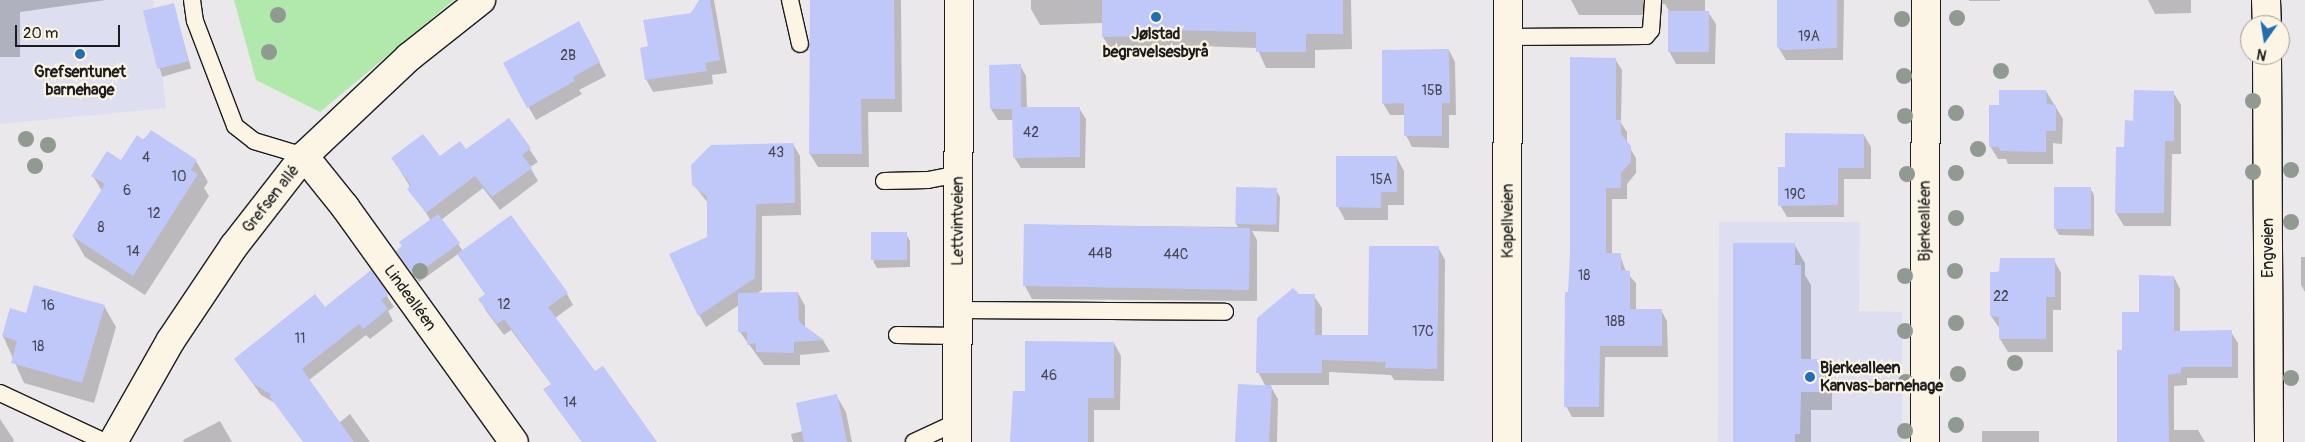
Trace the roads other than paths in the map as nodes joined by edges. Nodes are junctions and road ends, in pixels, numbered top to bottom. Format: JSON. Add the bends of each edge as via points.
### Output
{"nodes":[{"id":1,"x":192,"y":0,"type":"edge"},
{"id":2,"x":481,"y":0,"type":"edge"},
{"id":3,"x":790,"y":0,"type":"edge"},
{"id":4,"x":959,"y":0,"type":"edge"},
{"id":5,"x":1508,"y":0,"type":"edge"},
{"id":6,"x":1653,"y":0,"type":"edge"},
{"id":7,"x":1926,"y":0,"type":"edge"},
{"id":8,"x":2266,"y":0,"type":"edge"},
{"id":9,"x":2266,"y":15,"type":"edge"},
{"id":10,"x":1508,"y":37,"type":"junction"},
{"id":11,"x":800,"y":44,"type":"dead end"},
{"id":12,"x":2267,"y":65,"type":"edge"},
{"id":13,"x":304,"y":156,"type":"junction"},
{"id":14,"x":958,"y":174,"type":"junction"},
{"id":15,"x":884,"y":180,"type":"dead end"},
{"id":16,"x":957,"y":310,"type":"junction"},
{"id":17,"x":1225,"y":312,"type":"dead end"},
{"id":18,"x":897,"y":335,"type":"dead end"},
{"id":19,"x":957,"y":336,"type":"junction"},
{"id":20,"x":0,"y":393,"type":"edge"},
{"id":21,"x":957,"y":432,"type":"edge"},
{"id":22,"x":105,"y":442,"type":"edge"},
{"id":23,"x":113,"y":442,"type":"edge"},
{"id":24,"x":514,"y":442,"type":"edge"},
{"id":25,"x":914,"y":442,"type":"edge"},
{"id":26,"x":1508,"y":442,"type":"edge"},
{"id":27,"x":1925,"y":442,"type":"edge"},
{"id":28,"x":2269,"y":442,"type":"edge"}],
"edges":[{"from":1,"to":13,"type":"lane","via":[[195,21],[235,126],[254,141]]},
{"from":2,"to":13,"type":"street","name":"Grefsen allé","via":[[409,56]]},
{"from":3,"to":11,"type":"lane"},
{"from":4,"to":14,"type":"street","name":"Lettvintveien"},
{"from":5,"to":10,"type":"street","name":"Kapellveien"},
{"from":6,"to":10,"type":"lane","via":[[1651,30],[1646,36]]},
{"from":7,"to":27,"type":"street","name":"Bjerkealléen"},
{"from":8,"to":9,"type":"street"},
{"from":10,"to":26,"type":"street","name":"Kapellveien"},
{"from":12,"to":28,"type":"street","name":"Engveien"},
{"from":13,"to":23,"type":"street","name":"Grefsen allé","via":[[218,269],[171,340]]},
{"from":13,"to":24,"type":"street","name":"Lindealléen","via":[[345,207]]},
{"from":14,"to":15,"type":"lane","via":[[928,180]]},
{"from":14,"to":16,"type":"street","name":"Lettvintveien"},
{"from":16,"to":17,"type":"lane"},
{"from":16,"to":19,"type":"street","name":"Lettvintveien"},
{"from":18,"to":19,"type":"lane"},
{"from":19,"to":21,"type":"street","name":"Lettvintveien"},
{"from":20,"to":22,"type":"lane"},
{"from":21,"to":25,"type":"lane"}]}
